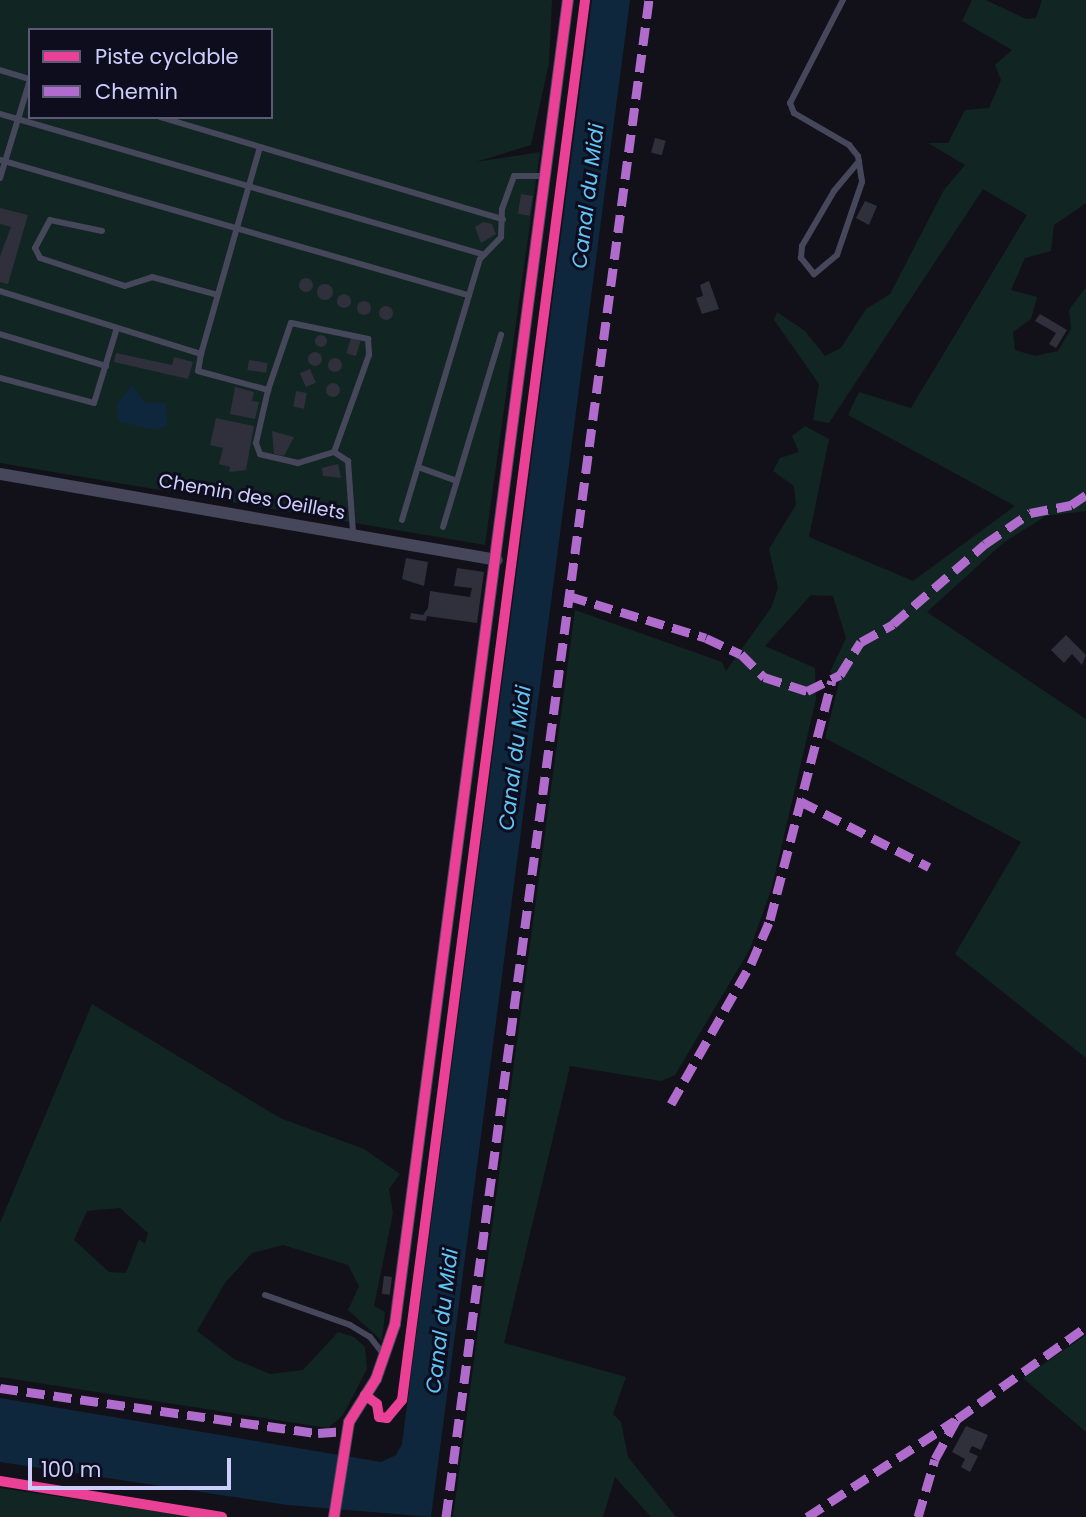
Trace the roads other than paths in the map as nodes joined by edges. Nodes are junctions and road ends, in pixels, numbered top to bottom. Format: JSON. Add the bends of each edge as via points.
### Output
{"nodes":[{"id":1,"x":568,"y":0,"type":"edge"},
{"id":2,"x":843,"y":0,"type":"edge"},
{"id":3,"x":0,"y":70,"type":"edge"},
{"id":4,"x":28,"y":78,"type":"edge"},
{"id":5,"x":28,"y":86,"type":"edge"},
{"id":6,"x":0,"y":114,"type":"edge"},
{"id":7,"x":18,"y":119,"type":"junction"},
{"id":8,"x":167,"y":119,"type":"edge"},
{"id":9,"x":260,"y":147,"type":"junction"},
{"id":10,"x":3,"y":160,"type":"edge"},
{"id":11,"x":859,"y":161,"type":"junction"},
{"id":12,"x":546,"y":176,"type":"junction"},
{"id":13,"x":0,"y":178,"type":"edge"},
{"id":14,"x":249,"y":187,"type":"junction"},
{"id":15,"x":503,"y":219,"type":"junction"},
{"id":16,"x":237,"y":228,"type":"junction"},
{"id":17,"x":102,"y":231,"type":"dead end"},
{"id":18,"x":482,"y":254,"type":"junction"},
{"id":19,"x":0,"y":291,"type":"edge"},
{"id":20,"x":218,"y":295,"type":"junction"},
{"id":21,"x":469,"y":295,"type":"junction"},
{"id":22,"x":117,"y":328,"type":"junction"},
{"id":23,"x":0,"y":334,"type":"edge"},
{"id":24,"x":501,"y":335,"type":"dead end"},
{"id":25,"x":201,"y":354,"type":"junction"},
{"id":26,"x":106,"y":366,"type":"junction"},
{"id":27,"x":0,"y":378,"type":"edge"},
{"id":28,"x":268,"y":390,"type":"junction"},
{"id":29,"x":334,"y":452,"type":"junction"},
{"id":30,"x":418,"y":467,"type":"junction"},
{"id":31,"x":0,"y":474,"type":"edge"},
{"id":32,"x":457,"y":481,"type":"junction"},
{"id":33,"x":402,"y":520,"type":"dead end"},
{"id":34,"x":443,"y":527,"type":"dead end"},
{"id":35,"x":353,"y":533,"type":"junction"},
{"id":36,"x":497,"y":560,"type":"junction"},
{"id":37,"x":265,"y":1296,"type":"dead end"},
{"id":38,"x":386,"y":1357,"type":"junction"},
{"id":39,"x":334,"y":1517,"type":"edge"}],
"edges":[{"from":1,"to":12,"type":"street"},
{"from":2,"to":11,"type":"lane","via":[[790,103],[794,113],[849,145]]},
{"from":3,"to":4,"type":"lane"},
{"from":5,"to":7,"type":"lane"},
{"from":6,"to":7,"type":"lane"},
{"from":7,"to":10,"type":"lane"},
{"from":7,"to":14,"type":"lane"},
{"from":8,"to":9,"type":"lane"},
{"from":9,"to":14,"type":"lane"},
{"from":9,"to":15,"type":"lane"},
{"from":10,"to":13,"type":"lane"},
{"from":10,"to":16,"type":"lane"},
{"from":11,"to":11,"type":"lane","via":[[862,182],[837,255],[814,274],[801,258],[802,246],[834,191]]},
{"from":12,"to":15,"type":"lane","via":[[514,176]]},
{"from":12,"to":36,"type":"street"},
{"from":14,"to":16,"type":"lane"},
{"from":14,"to":18,"type":"lane"},
{"from":15,"to":18,"type":"lane","via":[[501,237]]},
{"from":16,"to":20,"type":"lane"},
{"from":16,"to":21,"type":"lane"},
{"from":17,"to":20,"type":"lane","via":[[50,220],[35,247],[40,258],[125,286],[152,277]]},
{"from":18,"to":21,"type":"lane"},
{"from":19,"to":22,"type":"lane"},
{"from":20,"to":25,"type":"lane"},
{"from":21,"to":30,"type":"lane"},
{"from":22,"to":25,"type":"lane"},
{"from":22,"to":26,"type":"lane"},
{"from":23,"to":26,"type":"lane"},
{"from":24,"to":32,"type":"lane"},
{"from":25,"to":28,"type":"lane","via":[[198,371]]},
{"from":26,"to":27,"type":"lane","via":[[93,403]]},
{"from":28,"to":29,"type":"lane","via":[[256,443],[260,454],[298,463]]},
{"from":28,"to":29,"type":"lane","via":[[291,323],[368,339],[369,355]]},
{"from":29,"to":35,"type":"lane","via":[[348,461]]},
{"from":30,"to":32,"type":"lane"},
{"from":30,"to":33,"type":"lane"},
{"from":31,"to":35,"type":"street","name":"Chemin des Oeillets"},
{"from":32,"to":34,"type":"lane"},
{"from":35,"to":36,"type":"street","name":"Chemin des Oeillets"},
{"from":36,"to":38,"type":"street","via":[[398,1302]]},
{"from":37,"to":38,"type":"lane","via":[[350,1325],[370,1337]]},
{"from":38,"to":39,"type":"street","via":[[353,1413]]}]}
